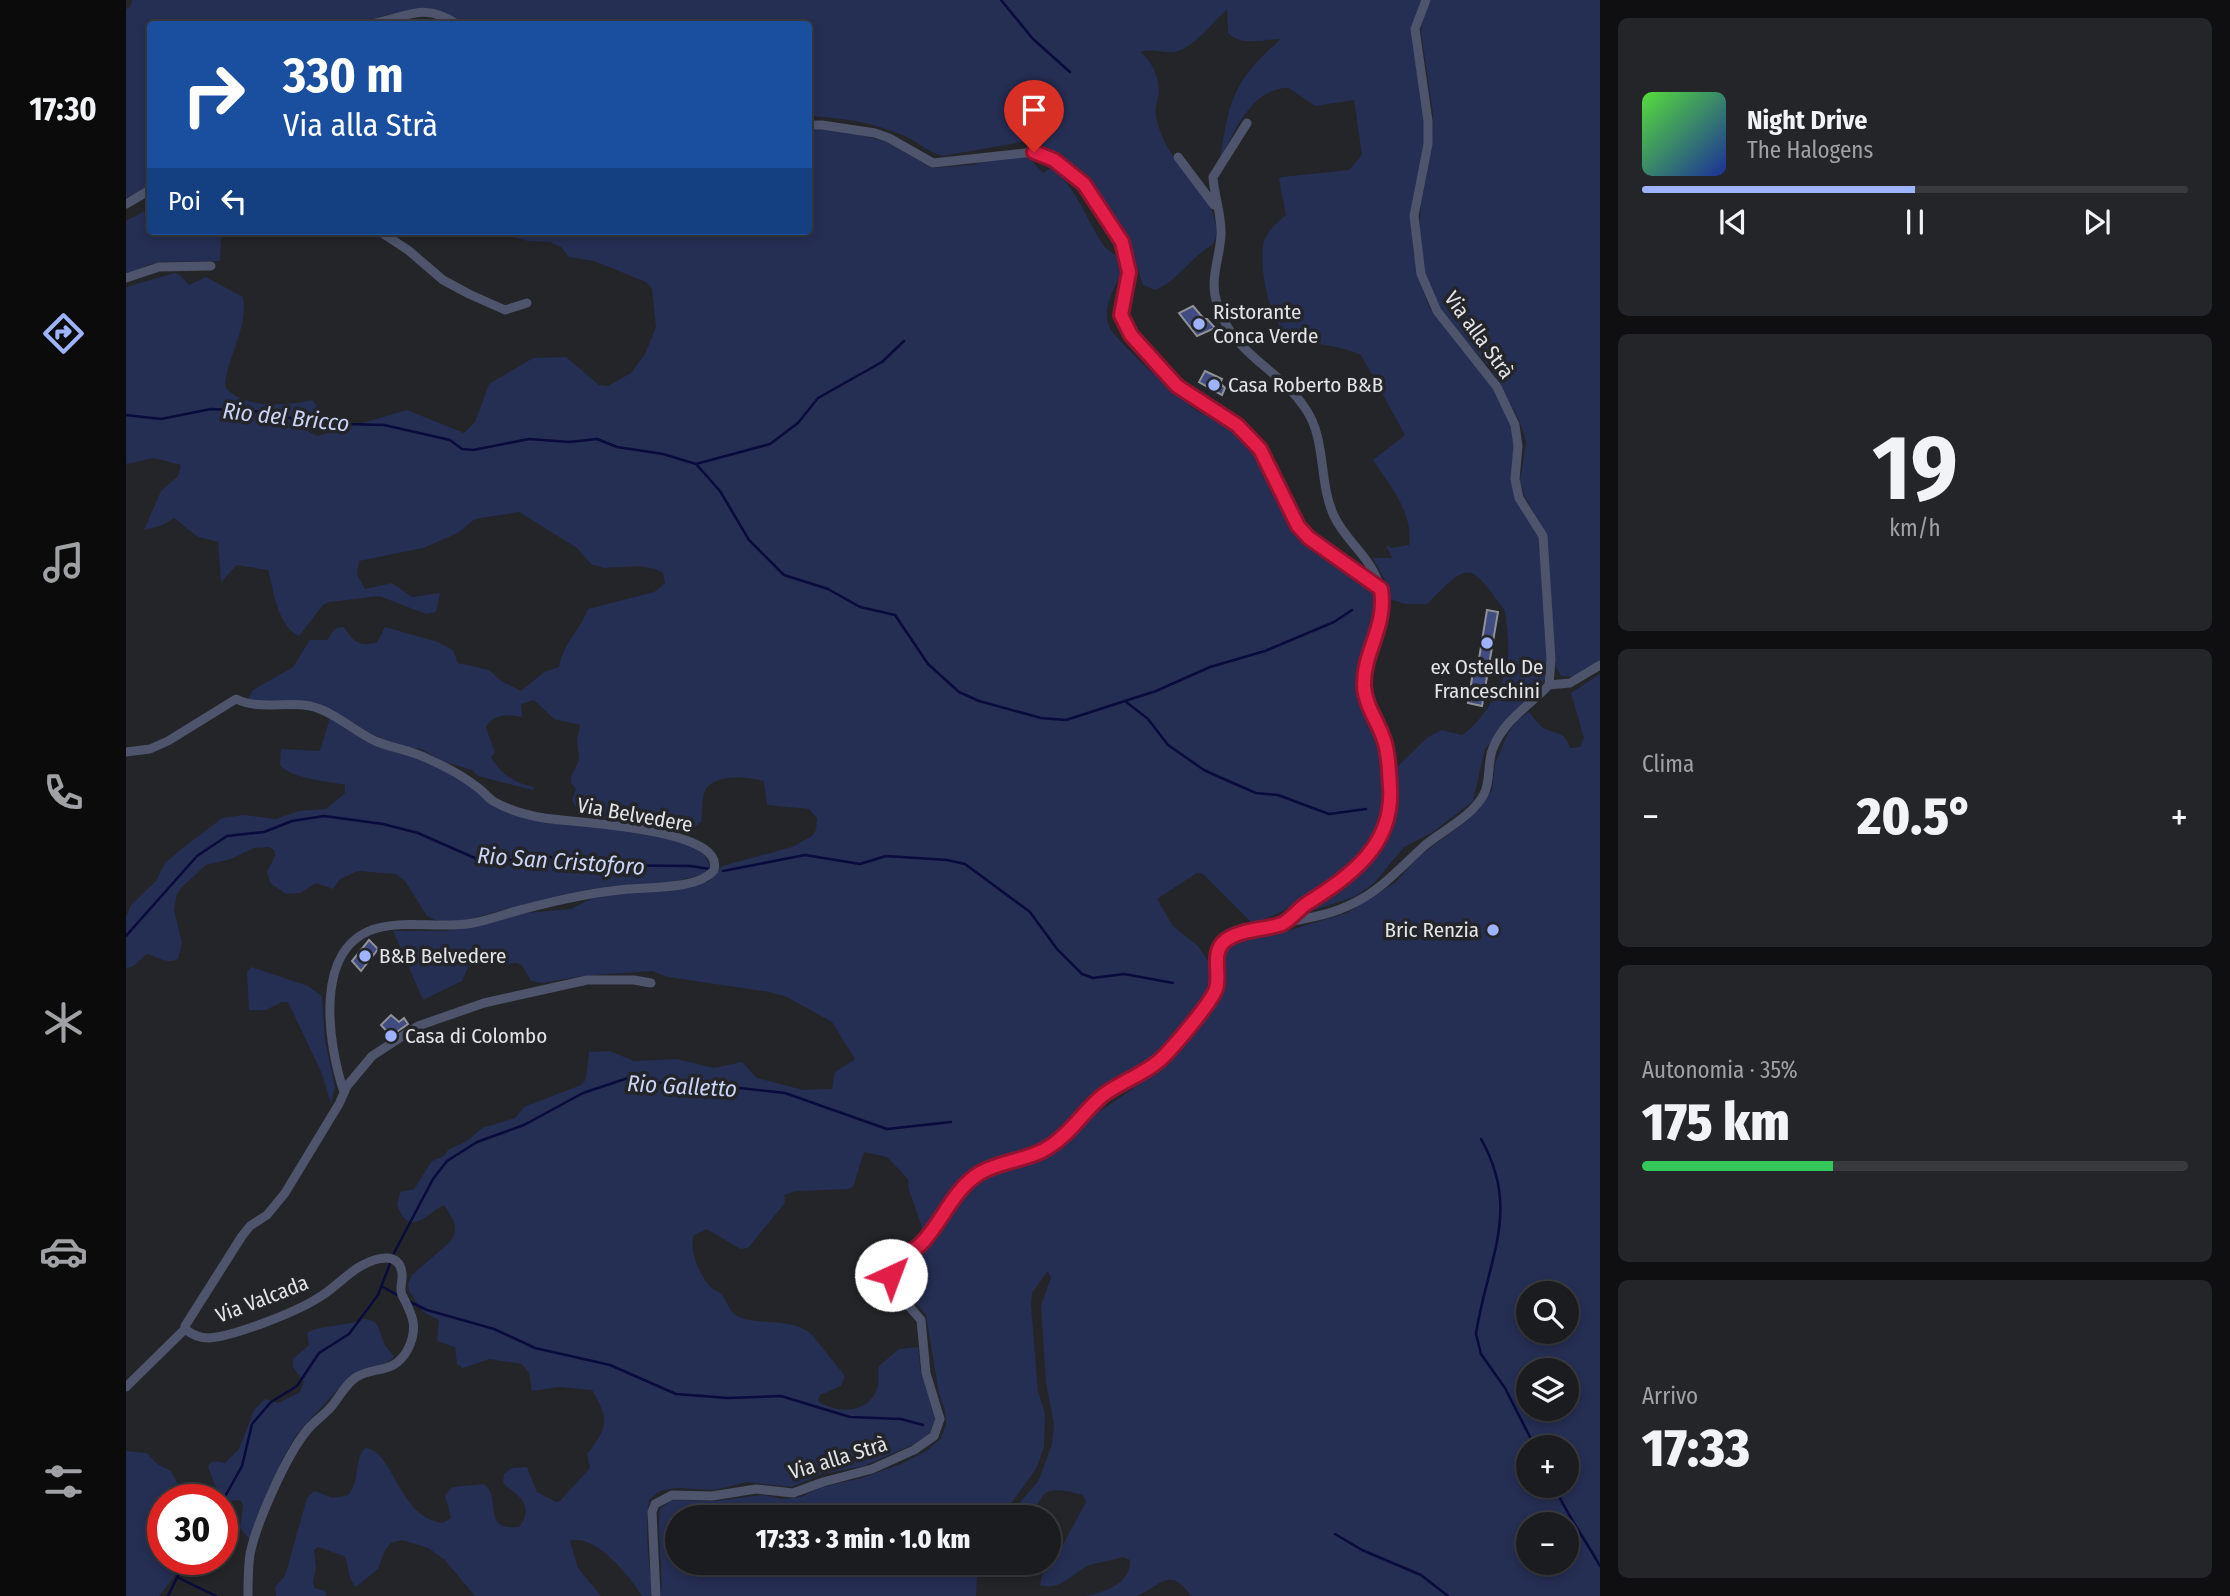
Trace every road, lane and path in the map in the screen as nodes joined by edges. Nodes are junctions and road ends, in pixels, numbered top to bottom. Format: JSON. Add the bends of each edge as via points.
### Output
{"nodes":[{"id":1,"x":1426,"y":0,"type":"edge"},
{"id":2,"x":382,"y":21,"type":"edge"},
{"id":3,"x":454,"y":21,"type":"edge"},
{"id":4,"x":1247,"y":123,"type":"dead end"},
{"id":5,"x":812,"y":125,"type":"edge"},
{"id":6,"x":1178,"y":157,"type":"dead end"},
{"id":7,"x":147,"y":192,"type":"edge"},
{"id":8,"x":126,"y":204,"type":"edge"},
{"id":9,"x":1217,"y":209,"type":"junction"},
{"id":10,"x":385,"y":235,"type":"edge"},
{"id":11,"x":211,"y":266,"type":"dead end"},
{"id":12,"x":126,"y":278,"type":"edge"},
{"id":13,"x":527,"y":303,"type":"dead end"},
{"id":14,"x":1381,"y":589,"type":"junction"},
{"id":15,"x":1600,"y":666,"type":"edge"},
{"id":16,"x":1549,"y":685,"type":"junction"},
{"id":17,"x":126,"y":752,"type":"edge"},
{"id":18,"x":1285,"y":922,"type":"junction"},
{"id":19,"x":651,"y":984,"type":"dead end"},
{"id":20,"x":344,"y":1092,"type":"junction"},
{"id":21,"x":185,"y":1329,"type":"junction"},
{"id":22,"x":126,"y":1387,"type":"edge"},
{"id":23,"x":248,"y":1596,"type":"edge"},
{"id":24,"x":656,"y":1596,"type":"edge"}],
"edges":[{"from":1,"to":16,"type":"street","name":"Via alla Strà","via":[[1415,29],[1428,121],[1414,216],[1421,274],[1437,312],[1497,387],[1515,425],[1519,498],[1543,536]]},
{"from":2,"to":3,"type":"street","via":[[412,7],[447,14]]},
{"from":4,"to":9,"type":"street","via":[[1213,177]]},
{"from":5,"to":14,"type":"street","via":[[875,133],[933,163],[1034,152],[1072,173],[1122,242],[1129,272],[1121,315],[1131,335],[1177,386],[1237,425],[1260,449],[1298,526],[1309,538]]},
{"from":6,"to":9,"type":"street"},
{"from":7,"to":8,"type":"street"},
{"from":9,"to":14,"type":"street","via":[[1221,237],[1214,285],[1223,321],[1233,339],[1285,383],[1307,410],[1317,434],[1332,512],[1371,565]]},
{"from":10,"to":13,"type":"street","via":[[469,295],[505,310]]},
{"from":11,"to":12,"type":"street","via":[[159,267]]},
{"from":14,"to":18,"type":"street","name":"Via alla Strà","via":[[1382,615],[1364,685],[1385,743],[1390,791],[1383,833],[1360,866]]},
{"from":15,"to":16,"type":"street","name":"Via alla Strà","via":[[1570,683]]},
{"from":16,"to":18,"type":"street","name":"Via alla Strà","via":[[1497,738],[1484,794],[1470,811],[1355,903],[1320,917]]},
{"from":17,"to":20,"type":"street","name":"Via Belvedere","via":[[168,741],[236,699],[254,705],[304,705],[329,713],[391,747],[426,758],[505,807],[547,818],[670,835],[700,844],[712,853],[714,870],[700,880],[603,892],[470,924],[368,932],[342,956],[330,991],[335,1057]]},
{"from":18,"to":24,"type":"street","name":"Via alla Strà","via":[[1220,946],[1214,994],[1163,1058],[1102,1097],[1051,1146],[990,1168],[969,1181],[934,1229],[892,1269],[894,1289],[921,1320],[923,1359],[940,1419],[934,1436],[872,1469],[793,1493],[756,1489],[664,1497],[652,1512]]},
{"from":19,"to":20,"type":"street","name":"Via Valcada","via":[[634,980],[577,982],[454,1013],[408,1031],[372,1056]]},
{"from":20,"to":21,"type":"street","name":"Via Valcada","via":[[285,1193],[242,1236]]},
{"from":21,"to":22,"type":"street","name":"Via Valcada"},
{"from":21,"to":23,"type":"street","name":"Via Valcada","via":[[205,1338],[240,1329],[306,1305],[356,1269],[385,1257],[400,1266],[401,1294],[412,1313],[414,1331],[404,1356],[391,1367],[352,1380],[293,1452],[253,1542]]}]}
